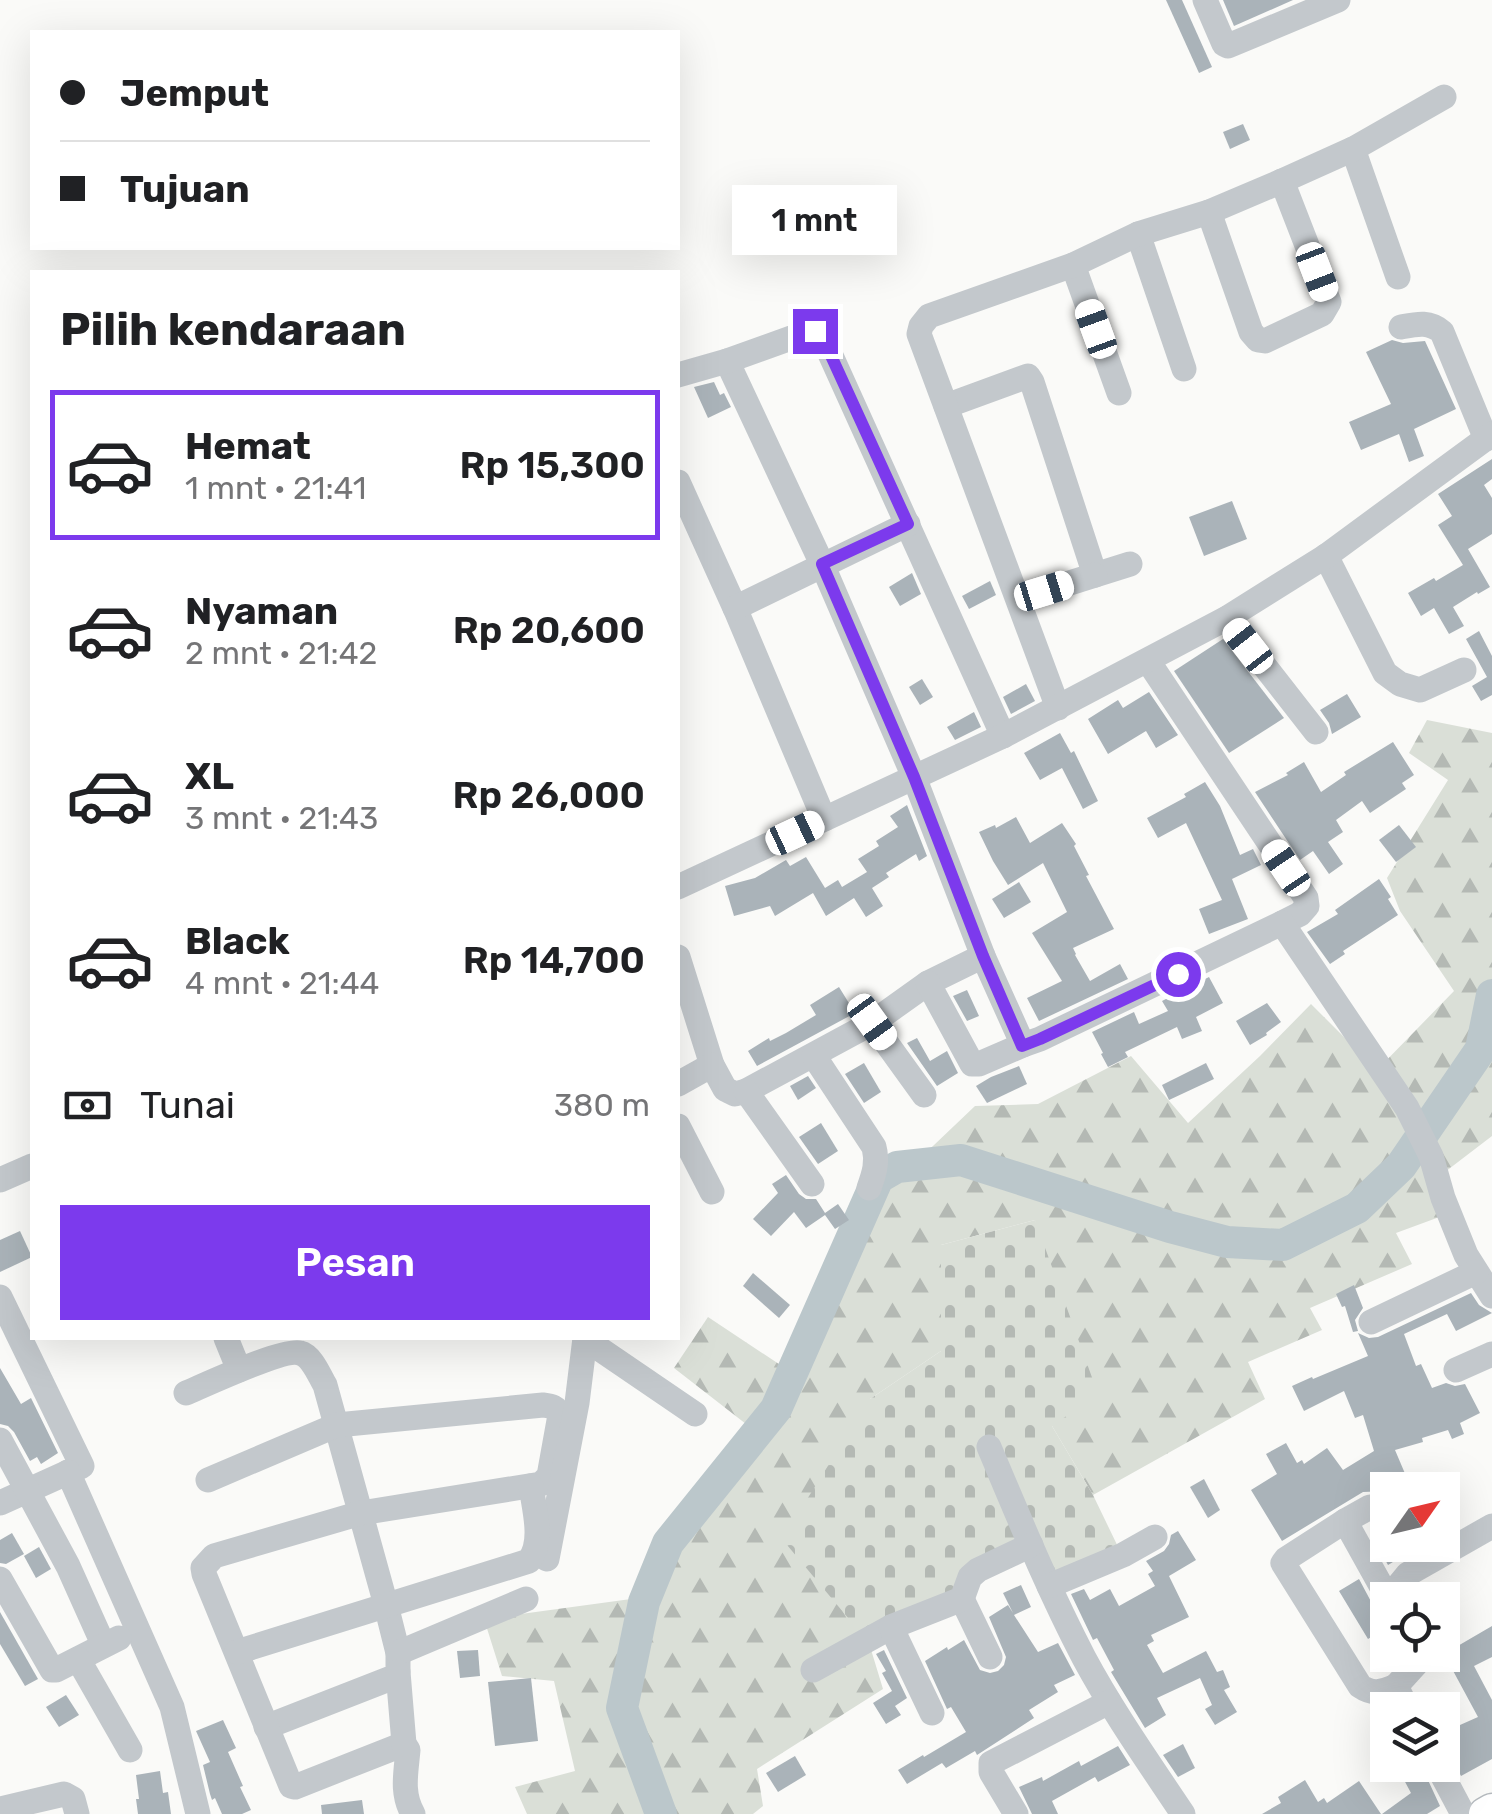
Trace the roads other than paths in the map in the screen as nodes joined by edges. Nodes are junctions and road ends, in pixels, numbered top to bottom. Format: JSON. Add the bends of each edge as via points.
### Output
{"nodes":[{"id":1,"x":1205,"y":0,"type":"edge"},
{"id":2,"x":1338,"y":0,"type":"edge"},
{"id":3,"x":1444,"y":96,"type":"dead end"},
{"id":4,"x":1353,"y":149,"type":"junction"},
{"id":5,"x":1282,"y":181,"type":"junction"},
{"id":6,"x":1209,"y":212,"type":"junction"},
{"id":7,"x":1138,"y":234,"type":"junction"},
{"id":8,"x":1074,"y":266,"type":"junction"},
{"id":9,"x":1398,"y":276,"type":"dead end"},
{"id":10,"x":1401,"y":327,"type":"dead end"},
{"id":11,"x":727,"y":361,"type":"junction"},
{"id":12,"x":1184,"y":369,"type":"dead end"},
{"id":13,"x":680,"y":374,"type":"edge"},
{"id":14,"x":1120,"y":393,"type":"dead end"},
{"id":15,"x":946,"y":406,"type":"junction"},
{"id":16,"x":1489,"y":436,"type":"edge"},
{"id":17,"x":680,"y":486,"type":"edge"},
{"id":18,"x":908,"y":524,"type":"junction"},
{"id":19,"x":1326,"y":556,"type":"junction"},
{"id":20,"x":822,"y":564,"type":"junction"},
{"id":21,"x":1130,"y":564,"type":"dead end"},
{"id":22,"x":1095,"y":576,"type":"junction"},
{"id":23,"x":1018,"y":599,"type":"junction"},
{"id":24,"x":735,"y":608,"type":"junction"},
{"id":25,"x":1226,"y":618,"type":"junction"},
{"id":26,"x":1148,"y":660,"type":"junction"},
{"id":27,"x":1464,"y":670,"type":"dead end"},
{"id":28,"x":1058,"y":708,"type":"junction"},
{"id":29,"x":1316,"y":732,"type":"dead end"},
{"id":30,"x":1004,"y":736,"type":"junction"},
{"id":31,"x":914,"y":777,"type":"junction"},
{"id":32,"x":824,"y":819,"type":"junction"},
{"id":33,"x":680,"y":886,"type":"edge"},
{"id":34,"x":1282,"y":923,"type":"junction"},
{"id":35,"x":983,"y":956,"type":"junction"},
{"id":36,"x":680,"y":963,"type":"edge"},
{"id":37,"x":928,"y":983,"type":"junction"},
{"id":38,"x":872,"y":1022,"type":"junction"},
{"id":39,"x":1022,"y":1046,"type":"junction"},
{"id":40,"x":814,"y":1056,"type":"junction"},
{"id":41,"x":712,"y":1065,"type":"junction"},
{"id":42,"x":680,"y":1083,"type":"edge"},
{"id":43,"x":746,"y":1091,"type":"junction"},
{"id":44,"x":924,"y":1095,"type":"dead end"},
{"id":45,"x":680,"y":1130,"type":"edge"},
{"id":46,"x":30,"y":1167,"type":"edge"},
{"id":47,"x":0,"y":1180,"type":"edge"},
{"id":48,"x":812,"y":1184,"type":"dead end"},
{"id":49,"x":869,"y":1188,"type":"dead end"},
{"id":50,"x":712,"y":1192,"type":"dead end"},
{"id":51,"x":1476,"y":1272,"type":"junction"},
{"id":52,"x":0,"y":1296,"type":"edge"},
{"id":53,"x":1492,"y":1296,"type":"edge"},
{"id":54,"x":1372,"y":1322,"type":"dead end"},
{"id":55,"x":227,"y":1340,"type":"edge"},
{"id":56,"x":585,"y":1340,"type":"edge"},
{"id":57,"x":588,"y":1340,"type":"edge"},
{"id":58,"x":1492,"y":1354,"type":"edge"},
{"id":59,"x":239,"y":1370,"type":"junction"},
{"id":60,"x":1456,"y":1370,"type":"dead end"},
{"id":61,"x":186,"y":1393,"type":"dead end"},
{"id":62,"x":695,"y":1414,"type":"dead end"},
{"id":63,"x":337,"y":1425,"type":"junction"},
{"id":64,"x":0,"y":1440,"type":"edge"},
{"id":65,"x":989,"y":1447,"type":"dead end"},
{"id":66,"x":68,"y":1472,"type":"junction"},
{"id":67,"x":208,"y":1480,"type":"dead end"},
{"id":68,"x":530,"y":1486,"type":"junction"},
{"id":69,"x":28,"y":1490,"type":"junction"},
{"id":70,"x":0,"y":1503,"type":"edge"},
{"id":71,"x":1370,"y":1507,"type":"dead end"},
{"id":72,"x":361,"y":1512,"type":"junction"},
{"id":73,"x":1345,"y":1521,"type":"junction"},
{"id":74,"x":1492,"y":1526,"type":"edge"},
{"id":75,"x":1154,"y":1536,"type":"dead end"},
{"id":76,"x":1032,"y":1545,"type":"junction"},
{"id":77,"x":546,"y":1566,"type":"dead end"},
{"id":78,"x":0,"y":1579,"type":"edge"},
{"id":79,"x":1380,"y":1582,"type":"edge"},
{"id":80,"x":1402,"y":1582,"type":"edge"},
{"id":81,"x":1049,"y":1586,"type":"junction"},
{"id":82,"x":526,"y":1599,"type":"dead end"},
{"id":83,"x":962,"y":1599,"type":"junction"},
{"id":84,"x":386,"y":1604,"type":"junction"},
{"id":85,"x":891,"y":1627,"type":"junction"},
{"id":86,"x":138,"y":1631,"type":"junction"},
{"id":87,"x":104,"y":1644,"type":"junction"},
{"id":88,"x":236,"y":1652,"type":"junction"},
{"id":89,"x":990,"y":1656,"type":"dead end"},
{"id":90,"x":78,"y":1659,"type":"junction"},
{"id":91,"x":398,"y":1662,"type":"junction"},
{"id":92,"x":813,"y":1670,"type":"dead end"},
{"id":93,"x":1409,"y":1672,"type":"edge"},
{"id":94,"x":1396,"y":1686,"type":"junction"},
{"id":95,"x":1399,"y":1692,"type":"edge"},
{"id":96,"x":1109,"y":1702,"type":"junction"},
{"id":97,"x":932,"y":1712,"type":"dead end"},
{"id":98,"x":266,"y":1727,"type":"junction"},
{"id":99,"x":404,"y":1744,"type":"junction"},
{"id":100,"x":130,"y":1750,"type":"dead end"},
{"id":101,"x":1446,"y":1782,"type":"edge"},
{"id":102,"x":0,"y":1808,"type":"edge"},
{"id":103,"x":1492,"y":1810,"type":"edge"},
{"id":104,"x":77,"y":1814,"type":"edge"},
{"id":105,"x":198,"y":1814,"type":"edge"},
{"id":106,"x":412,"y":1814,"type":"edge"},
{"id":107,"x":1016,"y":1814,"type":"edge"},
{"id":108,"x":1183,"y":1814,"type":"edge"},
{"id":109,"x":1463,"y":1814,"type":"edge"},
{"id":110,"x":1485,"y":1814,"type":"edge"}],
"edges":[{"from":1,"to":2,"type":"street","via":[[1228,46]]},
{"from":3,"to":4,"type":"street"},
{"from":4,"to":5,"type":"street"},
{"from":4,"to":9,"type":"street"},
{"from":5,"to":6,"type":"street"},
{"from":5,"to":6,"type":"street","via":[[1329,302],[1322,314],[1265,341],[1251,332]]},
{"from":6,"to":7,"type":"street"},
{"from":7,"to":8,"type":"street"},
{"from":7,"to":12,"type":"street"},
{"from":8,"to":14,"type":"street"},
{"from":8,"to":15,"type":"street","via":[[929,316],[920,334]]},
{"from":10,"to":16,"type":"street","via":[[1433,325],[1442,332]]},
{"from":11,"to":13,"type":"street"},
{"from":11,"to":18,"type":"street","via":[[815,331],[822,336]]},
{"from":11,"to":20,"type":"street"},
{"from":15,"to":22,"type":"street","via":[[1030,378]]},
{"from":15,"to":23,"type":"street"},
{"from":16,"to":19,"type":"street"},
{"from":17,"to":24,"type":"street"},
{"from":18,"to":20,"type":"street"},
{"from":18,"to":30,"type":"street"},
{"from":19,"to":25,"type":"street"},
{"from":19,"to":27,"type":"street","via":[[1385,673],[1420,690]]},
{"from":20,"to":24,"type":"street"},
{"from":20,"to":31,"type":"street"},
{"from":21,"to":22,"type":"street"},
{"from":22,"to":23,"type":"street"},
{"from":23,"to":28,"type":"street"},
{"from":24,"to":32,"type":"street"},
{"from":25,"to":26,"type":"street"},
{"from":25,"to":29,"type":"street"},
{"from":26,"to":28,"type":"street"},
{"from":26,"to":34,"type":"street","via":[[1306,898],[1305,910]]},
{"from":28,"to":30,"type":"street"},
{"from":30,"to":31,"type":"street"},
{"from":31,"to":32,"type":"street"},
{"from":31,"to":35,"type":"street"},
{"from":32,"to":33,"type":"street"},
{"from":34,"to":39,"type":"street"},
{"from":34,"to":51,"type":"street","via":[[1407,1108]]},
{"from":35,"to":37,"type":"street"},
{"from":35,"to":39,"type":"street"},
{"from":36,"to":41,"type":"street"},
{"from":37,"to":38,"type":"street"},
{"from":37,"to":39,"type":"street","via":[[972,1064]]},
{"from":38,"to":40,"type":"street"},
{"from":38,"to":44,"type":"street"},
{"from":40,"to":43,"type":"street"},
{"from":40,"to":49,"type":"street","via":[[874,1147]]},
{"from":41,"to":42,"type":"street"},
{"from":41,"to":43,"type":"street","via":[[724,1090]]},
{"from":43,"to":48,"type":"street"},
{"from":45,"to":50,"type":"street"},
{"from":46,"to":47,"type":"street"},
{"from":51,"to":53,"type":"street"},
{"from":51,"to":54,"type":"street"},
{"from":52,"to":66,"type":"street","via":[[82,1466]]},
{"from":55,"to":59,"type":"street"},
{"from":56,"to":77,"type":"street"},
{"from":57,"to":62,"type":"street"},
{"from":58,"to":60,"type":"street"},
{"from":59,"to":61,"type":"street"},
{"from":59,"to":63,"type":"street","via":[[300,1352],[324,1384]]},
{"from":63,"to":67,"type":"street"},
{"from":63,"to":68,"type":"street","via":[[551,1406],[560,1415],[549,1476]]},
{"from":63,"to":72,"type":"street"},
{"from":64,"to":69,"type":"street"},
{"from":65,"to":76,"type":"street"},
{"from":66,"to":69,"type":"street"},
{"from":66,"to":86,"type":"street"},
{"from":68,"to":72,"type":"street"},
{"from":68,"to":84,"type":"street","via":[[537,1533],[529,1561]]},
{"from":69,"to":70,"type":"street"},
{"from":69,"to":87,"type":"street"},
{"from":71,"to":73,"type":"street"},
{"from":72,"to":84,"type":"street"},
{"from":72,"to":88,"type":"street","via":[[214,1556],[206,1564],[204,1574]]},
{"from":73,"to":79,"type":"street"},
{"from":73,"to":94,"type":"street","via":[[1283,1564],[1360,1686],[1378,1693]]},
{"from":74,"to":80,"type":"street"},
{"from":75,"to":81,"type":"street"},
{"from":76,"to":81,"type":"street"},
{"from":76,"to":83,"type":"street","via":[[970,1576]]},
{"from":78,"to":90,"type":"street","via":[[49,1667]]},
{"from":81,"to":96,"type":"street"},
{"from":82,"to":91,"type":"street"},
{"from":83,"to":85,"type":"street"},
{"from":83,"to":89,"type":"street"},
{"from":84,"to":88,"type":"street"},
{"from":84,"to":91,"type":"street"},
{"from":85,"to":92,"type":"street"},
{"from":85,"to":97,"type":"street"},
{"from":86,"to":87,"type":"street"},
{"from":86,"to":105,"type":"street","via":[[172,1707]]},
{"from":87,"to":90,"type":"street"},
{"from":88,"to":98,"type":"street"},
{"from":90,"to":100,"type":"street"},
{"from":91,"to":98,"type":"street","via":[[390,1680]]},
{"from":91,"to":99,"type":"street"},
{"from":93,"to":94,"type":"street"},
{"from":94,"to":95,"type":"street"},
{"from":96,"to":107,"type":"street","via":[[991,1762]]},
{"from":96,"to":108,"type":"street"},
{"from":98,"to":99,"type":"street","via":[[295,1787]]},
{"from":99,"to":106,"type":"street"},
{"from":101,"to":109,"type":"street"},
{"from":102,"to":104,"type":"street","via":[[64,1794]]},
{"from":103,"to":110,"type":"main road"}]}
